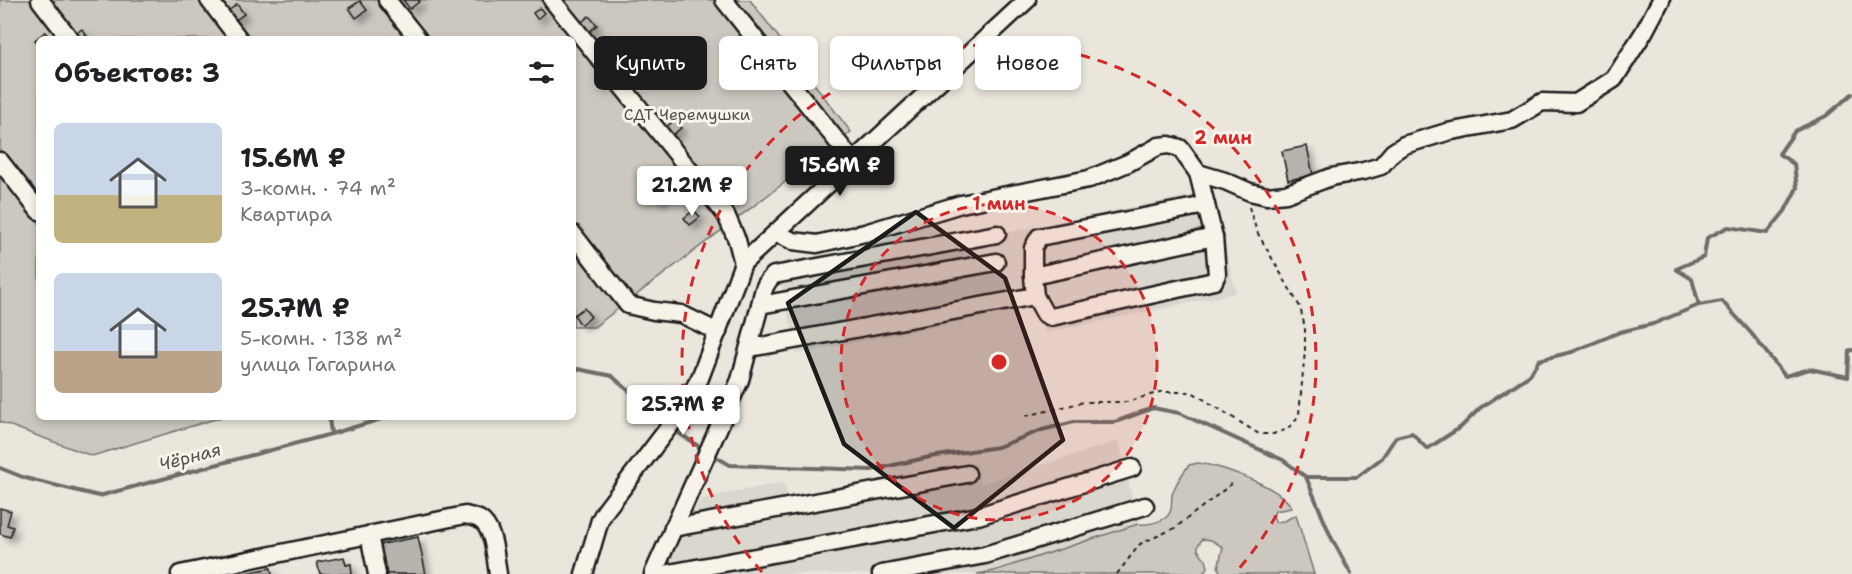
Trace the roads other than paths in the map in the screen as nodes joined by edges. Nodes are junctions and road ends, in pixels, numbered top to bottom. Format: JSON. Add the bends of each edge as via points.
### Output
{"nodes":[{"id":1,"x":40,"y":0,"type":"edge"},
{"id":2,"x":209,"y":0,"type":"edge"},
{"id":3,"x":387,"y":0,"type":"edge"},
{"id":4,"x":552,"y":0,"type":"edge"},
{"id":5,"x":724,"y":0,"type":"edge"},
{"id":6,"x":1027,"y":0,"type":"edge"},
{"id":7,"x":1661,"y":0,"type":"edge"},
{"id":8,"x":68,"y":36,"type":"edge"},
{"id":9,"x":237,"y":36,"type":"edge"},
{"id":10,"x":416,"y":36,"type":"edge"},
{"id":11,"x":0,"y":161,"type":"edge"},
{"id":12,"x":853,"y":161,"type":"junction"},
{"id":13,"x":1198,"y":173,"type":"junction"},
{"id":14,"x":1206,"y":205,"type":"junction"},
{"id":15,"x":36,"y":207,"type":"edge"},
{"id":16,"x":776,"y":233,"type":"junction"},
{"id":17,"x":997,"y":234,"type":"dead end"},
{"id":18,"x":1214,"y":237,"type":"junction"},
{"id":19,"x":576,"y":238,"type":"edge"},
{"id":20,"x":996,"y":262,"type":"dead end"},
{"id":21,"x":744,"y":263,"type":"junction"},
{"id":22,"x":1033,"y":276,"type":"junction"},
{"id":23,"x":1035,"y":296,"type":"junction"},
{"id":24,"x":760,"y":305,"type":"junction"},
{"id":25,"x":718,"y":332,"type":"junction"},
{"id":26,"x":750,"y":348,"type":"junction"},
{"id":27,"x":1132,"y":468,"type":"dead end"},
{"id":28,"x":967,"y":474,"type":"dead end"},
{"id":29,"x":1144,"y":506,"type":"dead end"},
{"id":30,"x":674,"y":528,"type":"junction"},
{"id":31,"x":369,"y":535,"type":"junction"},
{"id":32,"x":180,"y":574,"type":"edge"},
{"id":33,"x":377,"y":574,"type":"edge"},
{"id":34,"x":498,"y":574,"type":"edge"},
{"id":35,"x":584,"y":574,"type":"edge"},
{"id":36,"x":653,"y":574,"type":"edge"},
{"id":37,"x":664,"y":574,"type":"edge"},
{"id":38,"x":881,"y":574,"type":"edge"}],
"edges":[{"from":1,"to":8,"type":"street"},
{"from":2,"to":9,"type":"street"},
{"from":3,"to":10,"type":"street"},
{"from":4,"to":21,"type":"street","via":[[726,215]]},
{"from":5,"to":12,"type":"street"},
{"from":6,"to":12,"type":"street"},
{"from":7,"to":13,"type":"street","via":[[1614,79],[1576,103],[1542,102],[1512,120],[1404,145],[1380,166],[1331,177],[1286,194],[1267,196],[1250,192]]},
{"from":11,"to":15,"type":"street"},
{"from":12,"to":16,"type":"street"},
{"from":13,"to":14,"type":"street"},
{"from":13,"to":16,"type":"street","via":[[1180,148],[1159,146],[1089,179],[962,204],[817,244],[793,241]]},
{"from":14,"to":18,"type":"street"},
{"from":14,"to":22,"type":"street","via":[[1039,237],[1033,248]]},
{"from":16,"to":21,"type":"street"},
{"from":17,"to":24,"type":"street","via":[[774,275],[764,286]]},
{"from":18,"to":22,"type":"street"},
{"from":18,"to":23,"type":"street","via":[[1214,280],[1051,317]]},
{"from":19,"to":25,"type":"street","via":[[628,305],[681,314]]},
{"from":20,"to":24,"type":"street"},
{"from":21,"to":25,"type":"street"},
{"from":22,"to":23,"type":"street"},
{"from":23,"to":26,"type":"street"},
{"from":24,"to":26,"type":"street"},
{"from":25,"to":35,"type":"street","via":[[682,410],[600,520]]},
{"from":26,"to":30,"type":"street","via":[[740,380]]},
{"from":27,"to":37,"type":"street","via":[[978,516]]},
{"from":28,"to":30,"type":"street"},
{"from":29,"to":38,"type":"street","via":[[985,555]]},
{"from":30,"to":36,"type":"street"},
{"from":31,"to":32,"type":"street"},
{"from":31,"to":33,"type":"street"},
{"from":31,"to":34,"type":"street","via":[[465,515],[479,519],[490,533]]}]}
